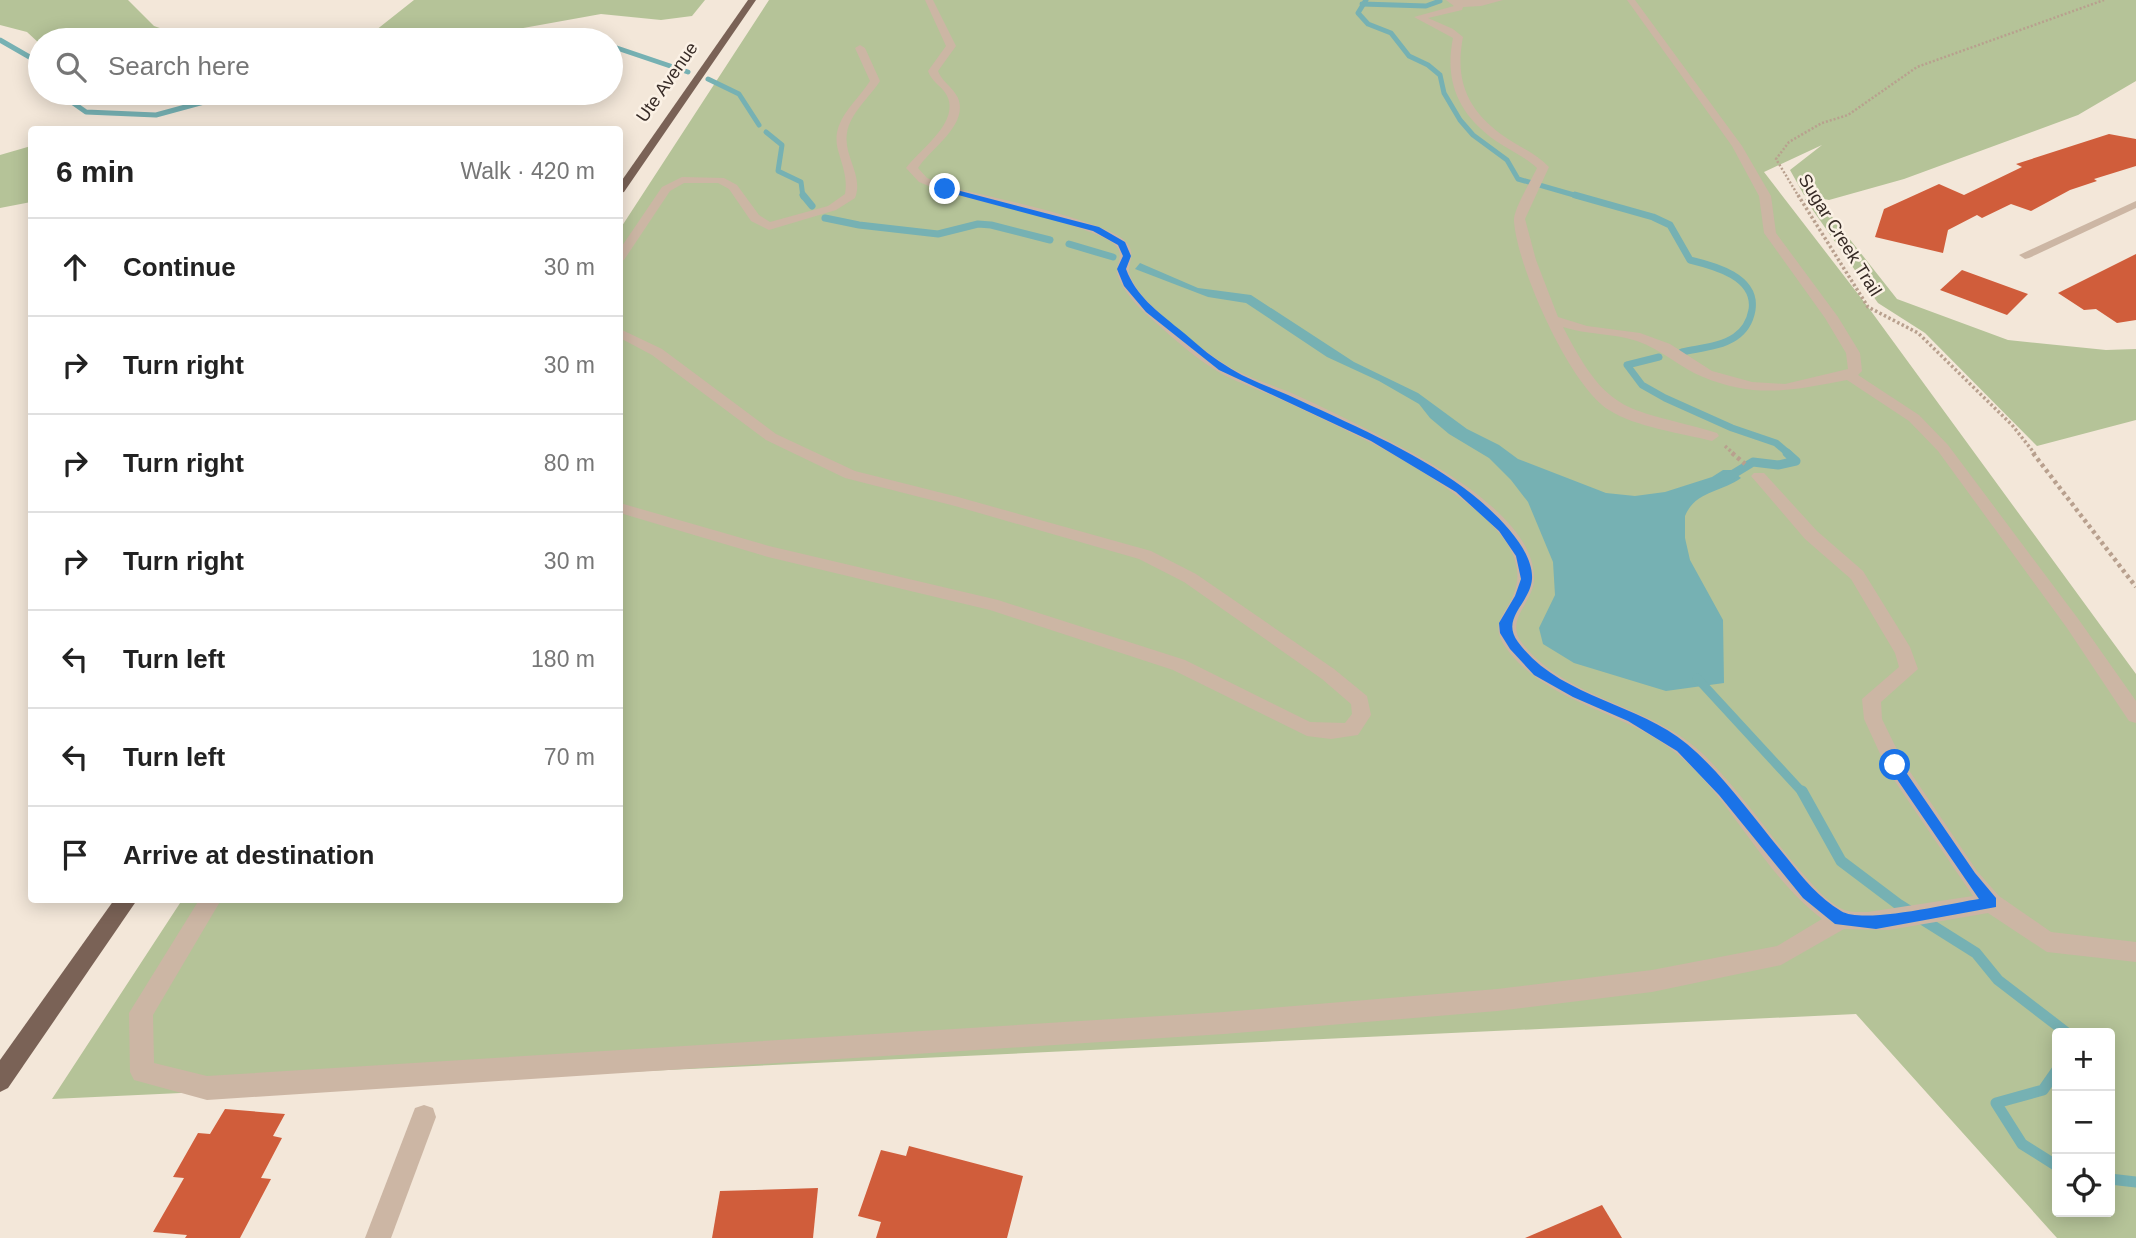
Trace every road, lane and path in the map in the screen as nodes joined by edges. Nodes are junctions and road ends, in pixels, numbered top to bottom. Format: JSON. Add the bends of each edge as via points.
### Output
{"nodes":[{"id":1,"x":752,"y":0,"type":"edge"},
{"id":2,"x":929,"y":0,"type":"edge"},
{"id":3,"x":1499,"y":0,"type":"edge"},
{"id":4,"x":1631,"y":0,"type":"edge"},
{"id":5,"x":2104,"y":0,"type":"edge"},
{"id":6,"x":1454,"y":2,"type":"edge"},
{"id":7,"x":860,"y":48,"type":"dead end"},
{"id":8,"x":623,"y":186,"type":"edge"},
{"id":9,"x":2136,"y":204,"type":"edge"},
{"id":10,"x":623,"y":253,"type":"edge"},
{"id":11,"x":2025,"y":256,"type":"dead end"},
{"id":12,"x":1552,"y":320,"type":"junction"},
{"id":13,"x":623,"y":335,"type":"edge"},
{"id":14,"x":1849,"y":375,"type":"junction"},
{"id":15,"x":1712,"y":436,"type":"joint"},
{"id":16,"x":1759,"y":476,"type":"joint"},
{"id":17,"x":623,"y":509,"type":"edge"},
{"id":18,"x":2136,"y":587,"type":"edge"},
{"id":19,"x":2136,"y":716,"type":"edge"},
{"id":20,"x":124,"y":903,"type":"edge"},
{"id":21,"x":208,"y":903,"type":"edge"},
{"id":22,"x":1991,"y":903,"type":"junction"},
{"id":23,"x":1840,"y":920,"type":"junction"},
{"id":24,"x":2136,"y":952,"type":"edge"},
{"id":25,"x":0,"y":1080,"type":"edge"},
{"id":26,"x":424,"y":1117,"type":"dead end"},
{"id":27,"x":378,"y":1238,"type":"edge"}],
"edges":[{"from":1,"to":8,"type":"main road","name":"Ute Avenue"},
{"from":2,"to":23,"type":"street","via":[[951,47],[933,71],[934,79],[954,103],[936,142],[912,168],[923,180],[991,203],[1096,229],[1122,244],[1127,256],[1122,269],[1128,286],[1149,310],[1222,368],[1374,439],[1460,490],[1503,528],[1521,555],[1527,579],[1505,623],[1514,646],[1539,672],[1633,717],[1682,747],[1808,894]]},
{"from":3,"to":6,"type":"street"},
{"from":4,"to":14,"type":"street","via":[[1737,146],[1765,196],[1770,233],[1853,353],[1855,371]]},
{"from":5,"to":18,"type":"path","name":"Sugar Creek Trail","via":[[1917,67],[1848,116],[1822,123],[1789,142],[1776,159],[1868,307],[1918,333],[2012,425]]},
{"from":6,"to":12,"type":"street","via":[[1459,8],[1419,17],[1458,37],[1454,71],[1463,95],[1495,136],[1543,167],[1519,219]]},
{"from":7,"to":10,"type":"street","via":[[875,81],[867,97],[848,115],[841,136],[854,181],[851,196],[832,208],[769,226],[755,218],[733,187],[720,180],[682,180],[666,189]]},
{"from":9,"to":11,"type":"street"},
{"from":12,"to":14,"type":"street","via":[[1585,330],[1635,336],[1665,347],[1707,374],[1751,386],[1785,387]]},
{"from":12,"to":15,"type":"street","via":[[1589,383],[1608,402],[1626,414]]},
{"from":13,"to":17,"type":"street","via":[[657,352],[771,438],[850,475],[1145,555],[1190,578],[1328,674],[1360,701],[1362,715],[1351,730],[1307,729],[1180,665],[992,604],[768,551]]},
{"from":14,"to":19,"type":"street","via":[[1914,418],[1942,448]]},
{"from":15,"to":16,"type":"path"},
{"from":16,"to":22,"type":"street","via":[[1811,535],[1857,575],[1904,652],[1909,669],[1871,699],[1873,719],[1895,765]]},
{"from":20,"to":25,"type":"main road"},
{"from":21,"to":23,"type":"street","via":[[141,1013],[142,1072],[207,1088],[1224,1023],[1497,1000],[1652,981],[1781,955]]},
{"from":22,"to":23,"type":"street","via":[[1876,922]]},
{"from":22,"to":24,"type":"street","via":[[2047,942]]},
{"from":26,"to":27,"type":"street"}]}
